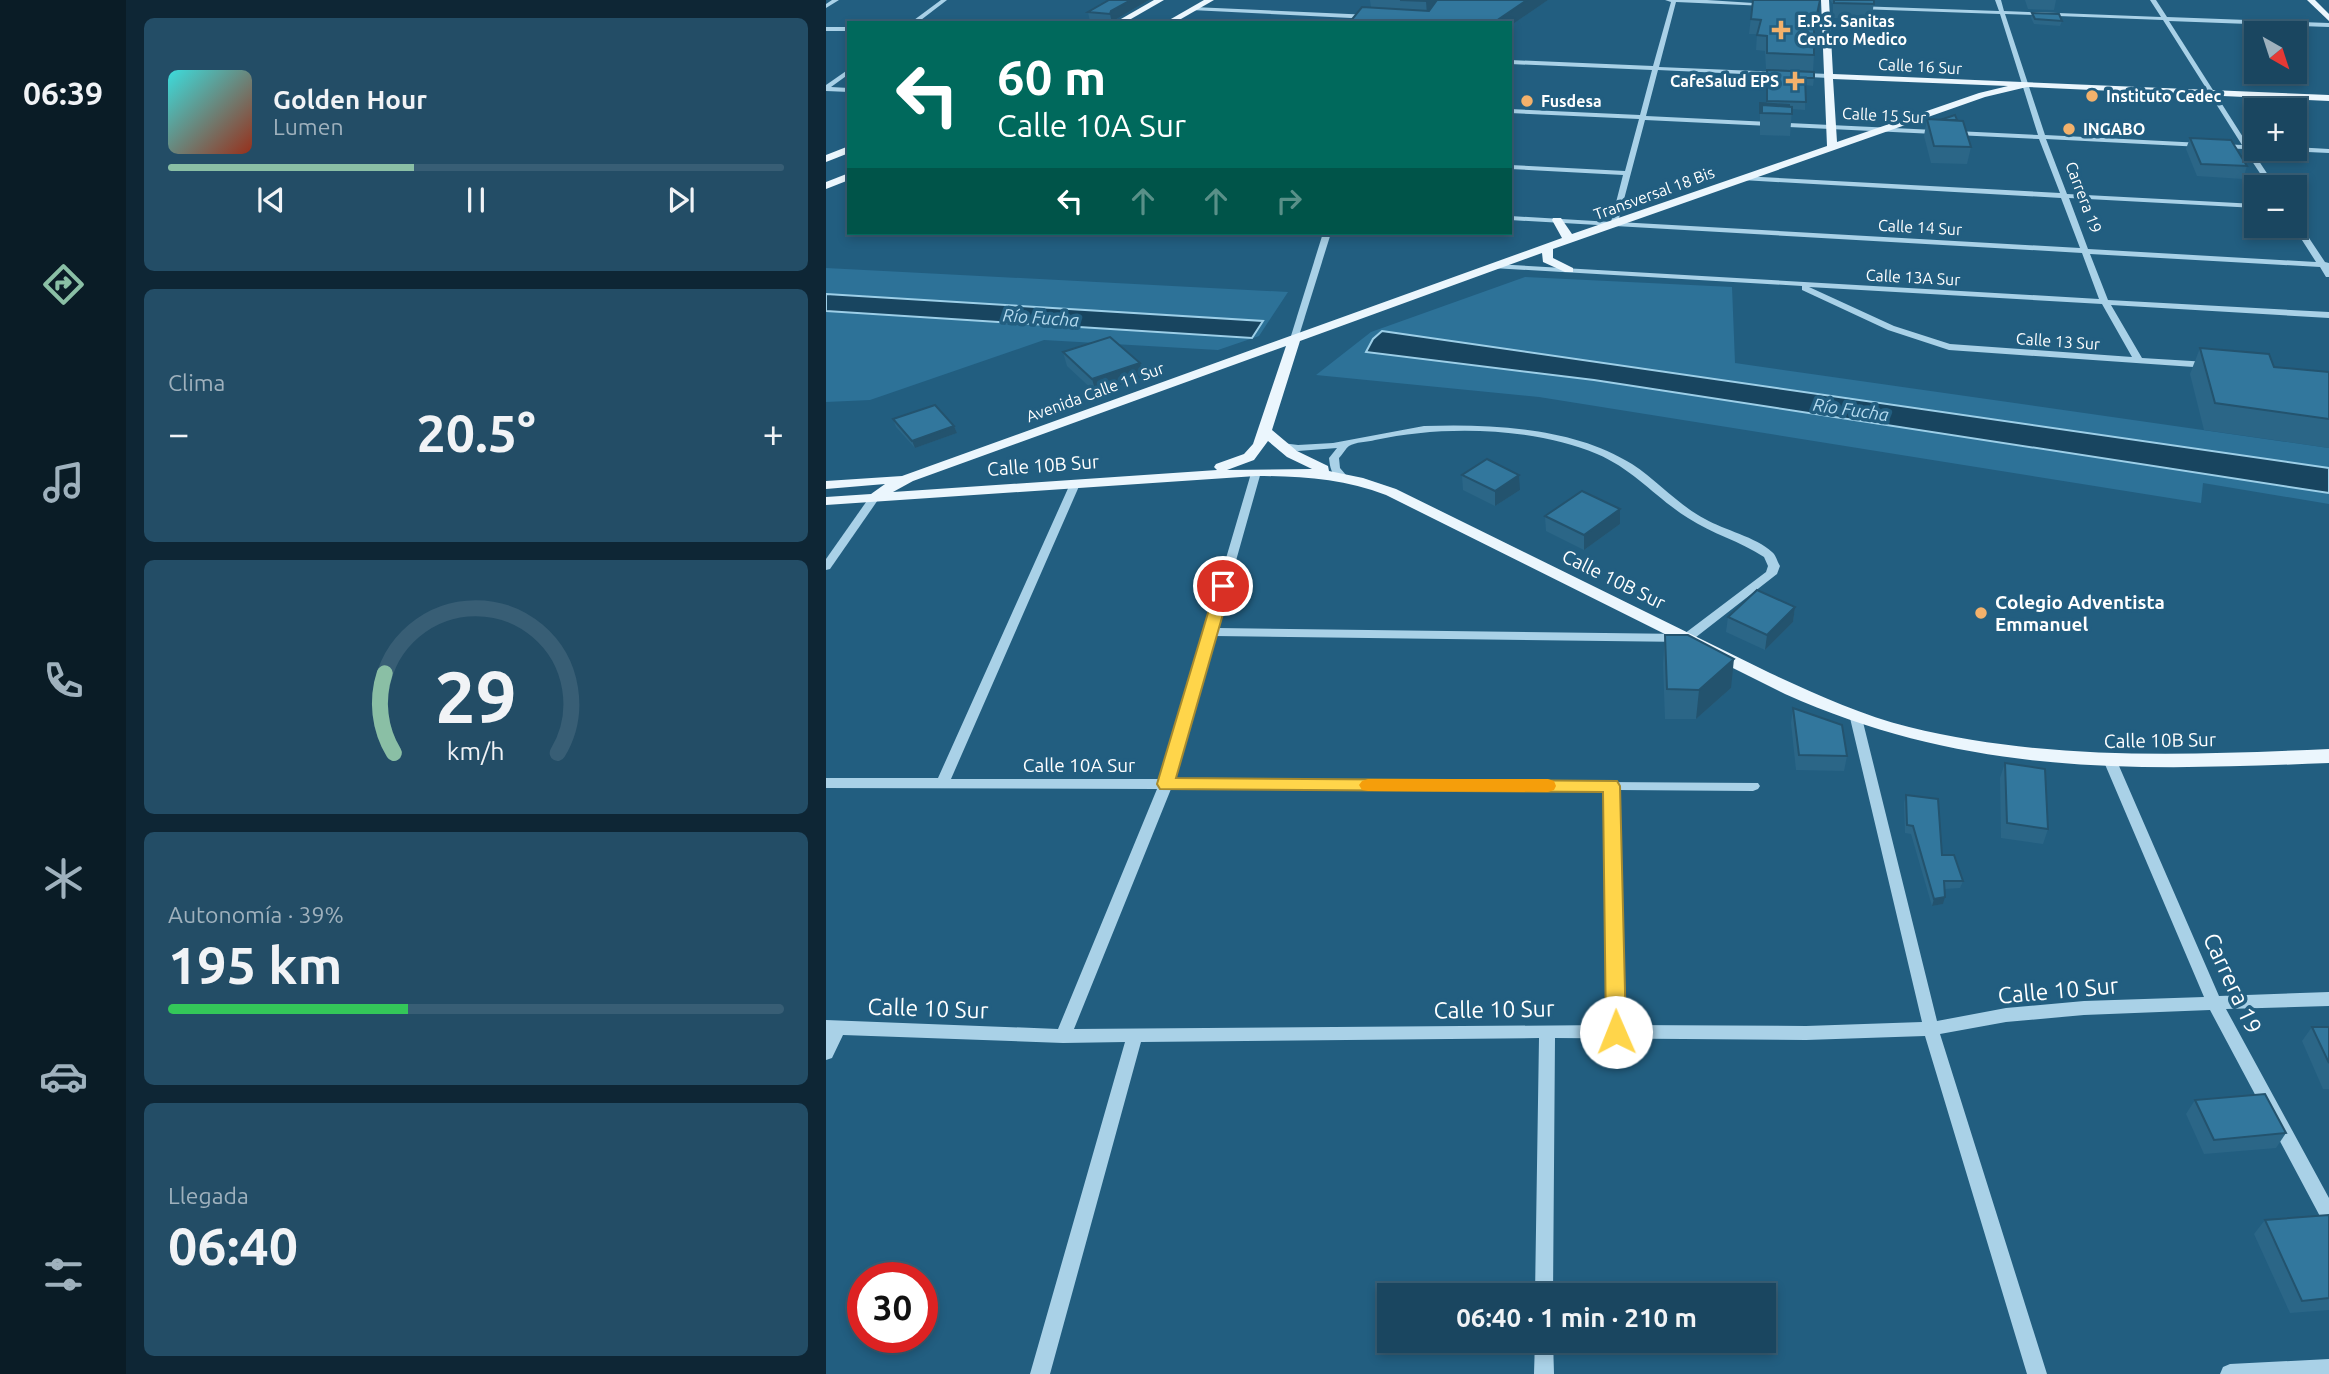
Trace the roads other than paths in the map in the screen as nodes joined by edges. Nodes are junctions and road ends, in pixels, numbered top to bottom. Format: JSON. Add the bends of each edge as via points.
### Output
{"nodes":[{"id":1,"x":836,"y":0,"type":"edge"},
{"id":2,"x":944,"y":0,"type":"edge"},
{"id":3,"x":1210,"y":0,"type":"edge"},
{"id":4,"x":1672,"y":0,"type":"edge"},
{"id":5,"x":1998,"y":0,"type":"edge"},
{"id":6,"x":2152,"y":0,"type":"edge"},
{"id":7,"x":2311,"y":0,"type":"edge"},
{"id":8,"x":1157,"y":1,"type":"edge"},
{"id":9,"x":1778,"y":4,"type":"edge"},
{"id":10,"x":1823,"y":4,"type":"edge"},
{"id":11,"x":826,"y":6,"type":"edge"},
{"id":12,"x":1837,"y":6,"type":"edge"},
{"id":13,"x":1850,"y":7,"type":"dead end"},
{"id":14,"x":1193,"y":9,"type":"junction"},
{"id":15,"x":2002,"y":13,"type":"junction"},
{"id":16,"x":1373,"y":18,"type":"edge"},
{"id":17,"x":2164,"y":19,"type":"junction"},
{"id":18,"x":2329,"y":19,"type":"edge"},
{"id":19,"x":916,"y":21,"type":"edge"},
{"id":20,"x":1122,"y":21,"type":"edge"},
{"id":21,"x":1172,"y":21,"type":"edge"},
{"id":22,"x":2329,"y":25,"type":"edge"},
{"id":23,"x":826,"y":29,"type":"edge"},
{"id":24,"x":847,"y":29,"type":"edge"},
{"id":25,"x":1512,"y":62,"type":"edge"},
{"id":26,"x":1655,"y":69,"type":"junction"},
{"id":27,"x":847,"y":73,"type":"edge"},
{"id":28,"x":1829,"y":76,"type":"junction"},
{"id":29,"x":2026,"y":85,"type":"junction"},
{"id":30,"x":826,"y":89,"type":"edge"},
{"id":31,"x":847,"y":90,"type":"edge"},
{"id":32,"x":2210,"y":93,"type":"junction"},
{"id":33,"x":2329,"y":98,"type":"edge"},
{"id":34,"x":1512,"y":111,"type":"edge"},
{"id":35,"x":1643,"y":117,"type":"junction"},
{"id":36,"x":1831,"y":127,"type":"junction"},
{"id":37,"x":1880,"y":129,"type":"junction"},
{"id":38,"x":2042,"y":137,"type":"junction"},
{"id":39,"x":2244,"y":145,"type":"edge"},
{"id":40,"x":1832,"y":146,"type":"junction"},
{"id":41,"x":2244,"y":147,"type":"edge"},
{"id":42,"x":847,"y":150,"type":"edge"},
{"id":43,"x":2307,"y":150,"type":"edge"},
{"id":44,"x":2329,"y":151,"type":"edge"},
{"id":45,"x":826,"y":159,"type":"edge"},
{"id":46,"x":1512,"y":167,"type":"edge"},
{"id":47,"x":1628,"y":173,"type":"junction"},
{"id":48,"x":1742,"y":178,"type":"junction"},
{"id":49,"x":846,"y":179,"type":"edge"},
{"id":50,"x":826,"y":186,"type":"edge"},
{"id":51,"x":2064,"y":196,"type":"junction"},
{"id":52,"x":2244,"y":205,"type":"edge"},
{"id":53,"x":1512,"y":218,"type":"edge"},
{"id":54,"x":1557,"y":220,"type":"junction"},
{"id":55,"x":1614,"y":223,"type":"junction"},
{"id":56,"x":1325,"y":235,"type":"edge"},
{"id":57,"x":2306,"y":238,"type":"edge"},
{"id":58,"x":1568,"y":240,"type":"junction"},
{"id":59,"x":1548,"y":247,"type":"junction"},
{"id":60,"x":2085,"y":251,"type":"junction"},
{"id":61,"x":2326,"y":265,"type":"edge"},
{"id":62,"x":1495,"y":266,"type":"junction"},
{"id":63,"x":1569,"y":270,"type":"junction"},
{"id":64,"x":2329,"y":275,"type":"edge"},
{"id":65,"x":1798,"y":285,"type":"junction"},
{"id":66,"x":2104,"y":300,"type":"junction"},
{"id":67,"x":2329,"y":315,"type":"edge"},
{"id":68,"x":1294,"y":339,"type":"junction"},
{"id":69,"x":2139,"y":360,"type":"junction"},
{"id":70,"x":2221,"y":366,"type":"edge"},
{"id":71,"x":1266,"y":432,"type":"junction"},
{"id":72,"x":1347,"y":442,"type":"junction"},
{"id":73,"x":1282,"y":446,"type":"junction"},
{"id":74,"x":1256,"y":472,"type":"junction"},
{"id":75,"x":1347,"y":477,"type":"junction"},
{"id":76,"x":908,"y":478,"type":"junction"},
{"id":77,"x":1163,"y":478,"type":"junction"},
{"id":78,"x":1075,"y":484,"type":"junction"},
{"id":79,"x":826,"y":485,"type":"edge"},
{"id":80,"x":875,"y":496,"type":"junction"},
{"id":81,"x":826,"y":501,"type":"edge"},
{"id":82,"x":826,"y":567,"type":"edge"},
{"id":83,"x":1210,"y":632,"type":"junction"},
{"id":84,"x":1687,"y":638,"type":"junction"},
{"id":85,"x":1856,"y":718,"type":"junction"},
{"id":86,"x":2329,"y":756,"type":"edge"},
{"id":87,"x":2110,"y":762,"type":"junction"},
{"id":88,"x":826,"y":783,"type":"edge"},
{"id":89,"x":942,"y":784,"type":"junction"},
{"id":90,"x":1166,"y":784,"type":"junction"},
{"id":91,"x":1611,"y":786,"type":"junction"},
{"id":92,"x":1753,"y":786,"type":"dead end"},
{"id":93,"x":2329,"y":999,"type":"edge"},
{"id":94,"x":2215,"y":1004,"type":"junction"},
{"id":95,"x":833,"y":1027,"type":"edge"},
{"id":96,"x":1931,"y":1030,"type":"junction"},
{"id":97,"x":1547,"y":1031,"type":"junction"},
{"id":98,"x":1616,"y":1032,"type":"junction"},
{"id":99,"x":1063,"y":1036,"type":"junction"},
{"id":100,"x":1135,"y":1036,"type":"junction"},
{"id":101,"x":826,"y":1053,"type":"edge"},
{"id":102,"x":2329,"y":1216,"type":"edge"},
{"id":103,"x":1544,"y":1283,"type":"edge"},
{"id":104,"x":1544,"y":1353,"type":"edge"},
{"id":105,"x":2329,"y":1369,"type":"edge"},
{"id":106,"x":1040,"y":1374,"type":"edge"},
{"id":107,"x":1544,"y":1374,"type":"edge"},
{"id":108,"x":2037,"y":1374,"type":"edge"},
{"id":109,"x":2230,"y":1374,"type":"edge"}],
"edges":[{"from":1,"to":11,"type":"street"},
{"from":2,"to":19,"type":"street"},
{"from":3,"to":14,"type":"main road"},
{"from":4,"to":9,"type":"street"},
{"from":4,"to":26,"type":"street"},
{"from":5,"to":15,"type":"street","name":"Carrera 19"},
{"from":6,"to":17,"type":"street"},
{"from":7,"to":18,"type":"main road"},
{"from":8,"to":20,"type":"main road"},
{"from":10,"to":12,"type":"street"},
{"from":10,"to":28,"type":"main road"},
{"from":13,"to":15,"type":"street"},
{"from":14,"to":16,"type":"street"},
{"from":14,"to":21,"type":"main road"},
{"from":15,"to":17,"type":"street"},
{"from":15,"to":29,"type":"street","name":"Carrera 19"},
{"from":17,"to":22,"type":"street"},
{"from":17,"to":32,"type":"street"},
{"from":23,"to":24,"type":"street"},
{"from":25,"to":26,"type":"street","name":"Calle 16 Sur"},
{"from":26,"to":28,"type":"street","name":"Calle 16 Sur"},
{"from":26,"to":35,"type":"street"},
{"from":27,"to":30,"type":"street"},
{"from":28,"to":29,"type":"main road","name":"Calle 16 Sur"},
{"from":28,"to":36,"type":"main road"},
{"from":29,"to":32,"type":"main road","name":"Calle 16 Sur"},
{"from":29,"to":37,"type":"main road","name":"Transversal 18 Bis"},
{"from":29,"to":38,"type":"street","name":"Carrera 19"},
{"from":30,"to":31,"type":"street"},
{"from":32,"to":33,"type":"main road","name":"Calle 16 Sur"},
{"from":32,"to":39,"type":"street"},
{"from":34,"to":35,"type":"street","name":"Calle 15 Sur"},
{"from":35,"to":36,"type":"street","name":"Calle 15 Sur"},
{"from":35,"to":47,"type":"street"},
{"from":36,"to":37,"type":"street","name":"Calle 15 Sur"},
{"from":36,"to":40,"type":"main road"},
{"from":37,"to":38,"type":"street","name":"Calle 15 Sur"},
{"from":37,"to":40,"type":"main road","name":"Transversal 18 Bis"},
{"from":38,"to":41,"type":"street","name":"Calle 15 Sur"},
{"from":38,"to":51,"type":"street","name":"Carrera 19"},
{"from":40,"to":48,"type":"main road","name":"Transversal 18 Bis"},
{"from":42,"to":45,"type":"main road"},
{"from":43,"to":44,"type":"street"},
{"from":46,"to":47,"type":"street"},
{"from":47,"to":55,"type":"street"},
{"from":48,"to":51,"type":"street"},
{"from":48,"to":55,"type":"main road","name":"Transversal 18 Bis"},
{"from":49,"to":50,"type":"main road"},
{"from":51,"to":52,"type":"street"},
{"from":51,"to":60,"type":"street","name":"Carrera 19"},
{"from":53,"to":54,"type":"street","name":"Calle 14 Sur"},
{"from":54,"to":55,"type":"street","name":"Calle 14 Sur"},
{"from":54,"to":58,"type":"main road"},
{"from":55,"to":58,"type":"main road","name":"Transversal 18 Bis"},
{"from":55,"to":60,"type":"street","name":"Calle 14 Sur"},
{"from":56,"to":68,"type":"street"},
{"from":57,"to":61,"type":"street"},
{"from":58,"to":59,"type":"main road","name":"Transversal 18 Bis"},
{"from":59,"to":62,"type":"main road","name":"Transversal 18 Bis"},
{"from":59,"to":63,"type":"main road","via":[[1547,260]]},
{"from":60,"to":61,"type":"street","name":"Calle 14 Sur"},
{"from":60,"to":66,"type":"street","name":"Carrera 19"},
{"from":61,"to":64,"type":"street"},
{"from":62,"to":63,"type":"street","name":"Calle 13A Sur"},
{"from":62,"to":68,"type":"main road","name":"Transversal 18 Bis"},
{"from":63,"to":65,"type":"street","name":"Calle 13A Sur"},
{"from":65,"to":66,"type":"street","name":"Calle 13A Sur"},
{"from":65,"to":69,"type":"street","name":"Calle 13 Sur","via":[[1891,328],[1949,346]]},
{"from":66,"to":67,"type":"street","name":"Calle 13A Sur"},
{"from":66,"to":69,"type":"street","name":"Carrera 19"},
{"from":68,"to":71,"type":"main road"},
{"from":68,"to":76,"type":"main road","name":"Avenida Calle 11 Sur"},
{"from":69,"to":70,"type":"street","name":"Calle 13 Sur"},
{"from":71,"to":73,"type":"main road"},
{"from":71,"to":77,"type":"main road","via":[[1254,453],[1240,461]]},
{"from":72,"to":73,"type":"street","via":[[1310,449]]},
{"from":72,"to":75,"type":"street","via":[[1334,458],[1335,469]]},
{"from":72,"to":84,"type":"street","via":[[1422,429],[1510,431],[1581,445],[1618,460],[1695,518],[1752,544],[1773,561],[1771,574]]},
{"from":73,"to":75,"type":"main road","via":[[1316,467]]},
{"from":74,"to":75,"type":"main road","name":"Calle 10B Sur"},
{"from":74,"to":77,"type":"main road","name":"Calle 10B Sur"},
{"from":74,"to":83,"type":"street"},
{"from":75,"to":84,"type":"main road","name":"Calle 10B Sur","via":[[1391,492]]},
{"from":76,"to":79,"type":"main road","name":"Avenida Calle 11 Sur"},
{"from":76,"to":80,"type":"main road","name":"Avenida Calle 11 Sur"},
{"from":77,"to":78,"type":"main road","name":"Calle 10B Sur"},
{"from":78,"to":80,"type":"main road","name":"Calle 10B Sur"},
{"from":78,"to":89,"type":"street"},
{"from":80,"to":81,"type":"main road","name":"Avenida Calle 11 Sur"},
{"from":80,"to":82,"type":"street"},
{"from":83,"to":84,"type":"street"},
{"from":83,"to":90,"type":"street"},
{"from":84,"to":85,"type":"main road","name":"Calle 10B Sur","via":[[1780,687]]},
{"from":85,"to":87,"type":"main road","name":"Calle 10B Sur","via":[[1968,746]]},
{"from":85,"to":96,"type":"street"},
{"from":86,"to":87,"type":"main road","name":"Calle 10B Sur"},
{"from":87,"to":94,"type":"street","name":"Carrera 19"},
{"from":88,"to":89,"type":"street","name":"Calle 10A Sur"},
{"from":89,"to":90,"type":"street","name":"Calle 10A Sur"},
{"from":90,"to":91,"type":"street","name":"Calle 10A Sur"},
{"from":90,"to":99,"type":"street"},
{"from":91,"to":92,"type":"street","name":"Calle 10A Sur"},
{"from":91,"to":98,"type":"street"},
{"from":93,"to":94,"type":"street","name":"Calle 10 Sur"},
{"from":94,"to":96,"type":"street","name":"Calle 10 Sur","via":[[2071,1009],[2006,1015]]},
{"from":94,"to":102,"type":"street","name":"Carrera 19"},
{"from":95,"to":99,"type":"street","name":"Calle 10 Sur"},
{"from":95,"to":101,"type":"street"},
{"from":96,"to":98,"type":"street","name":"Calle 10 Sur"},
{"from":96,"to":108,"type":"street"},
{"from":97,"to":98,"type":"street","name":"Calle 10 Sur"},
{"from":97,"to":100,"type":"street","name":"Calle 10 Sur"},
{"from":97,"to":103,"type":"street"},
{"from":99,"to":100,"type":"street","name":"Calle 10 Sur"},
{"from":100,"to":106,"type":"street"},
{"from":104,"to":107,"type":"street"},
{"from":105,"to":109,"type":"street"}]}
